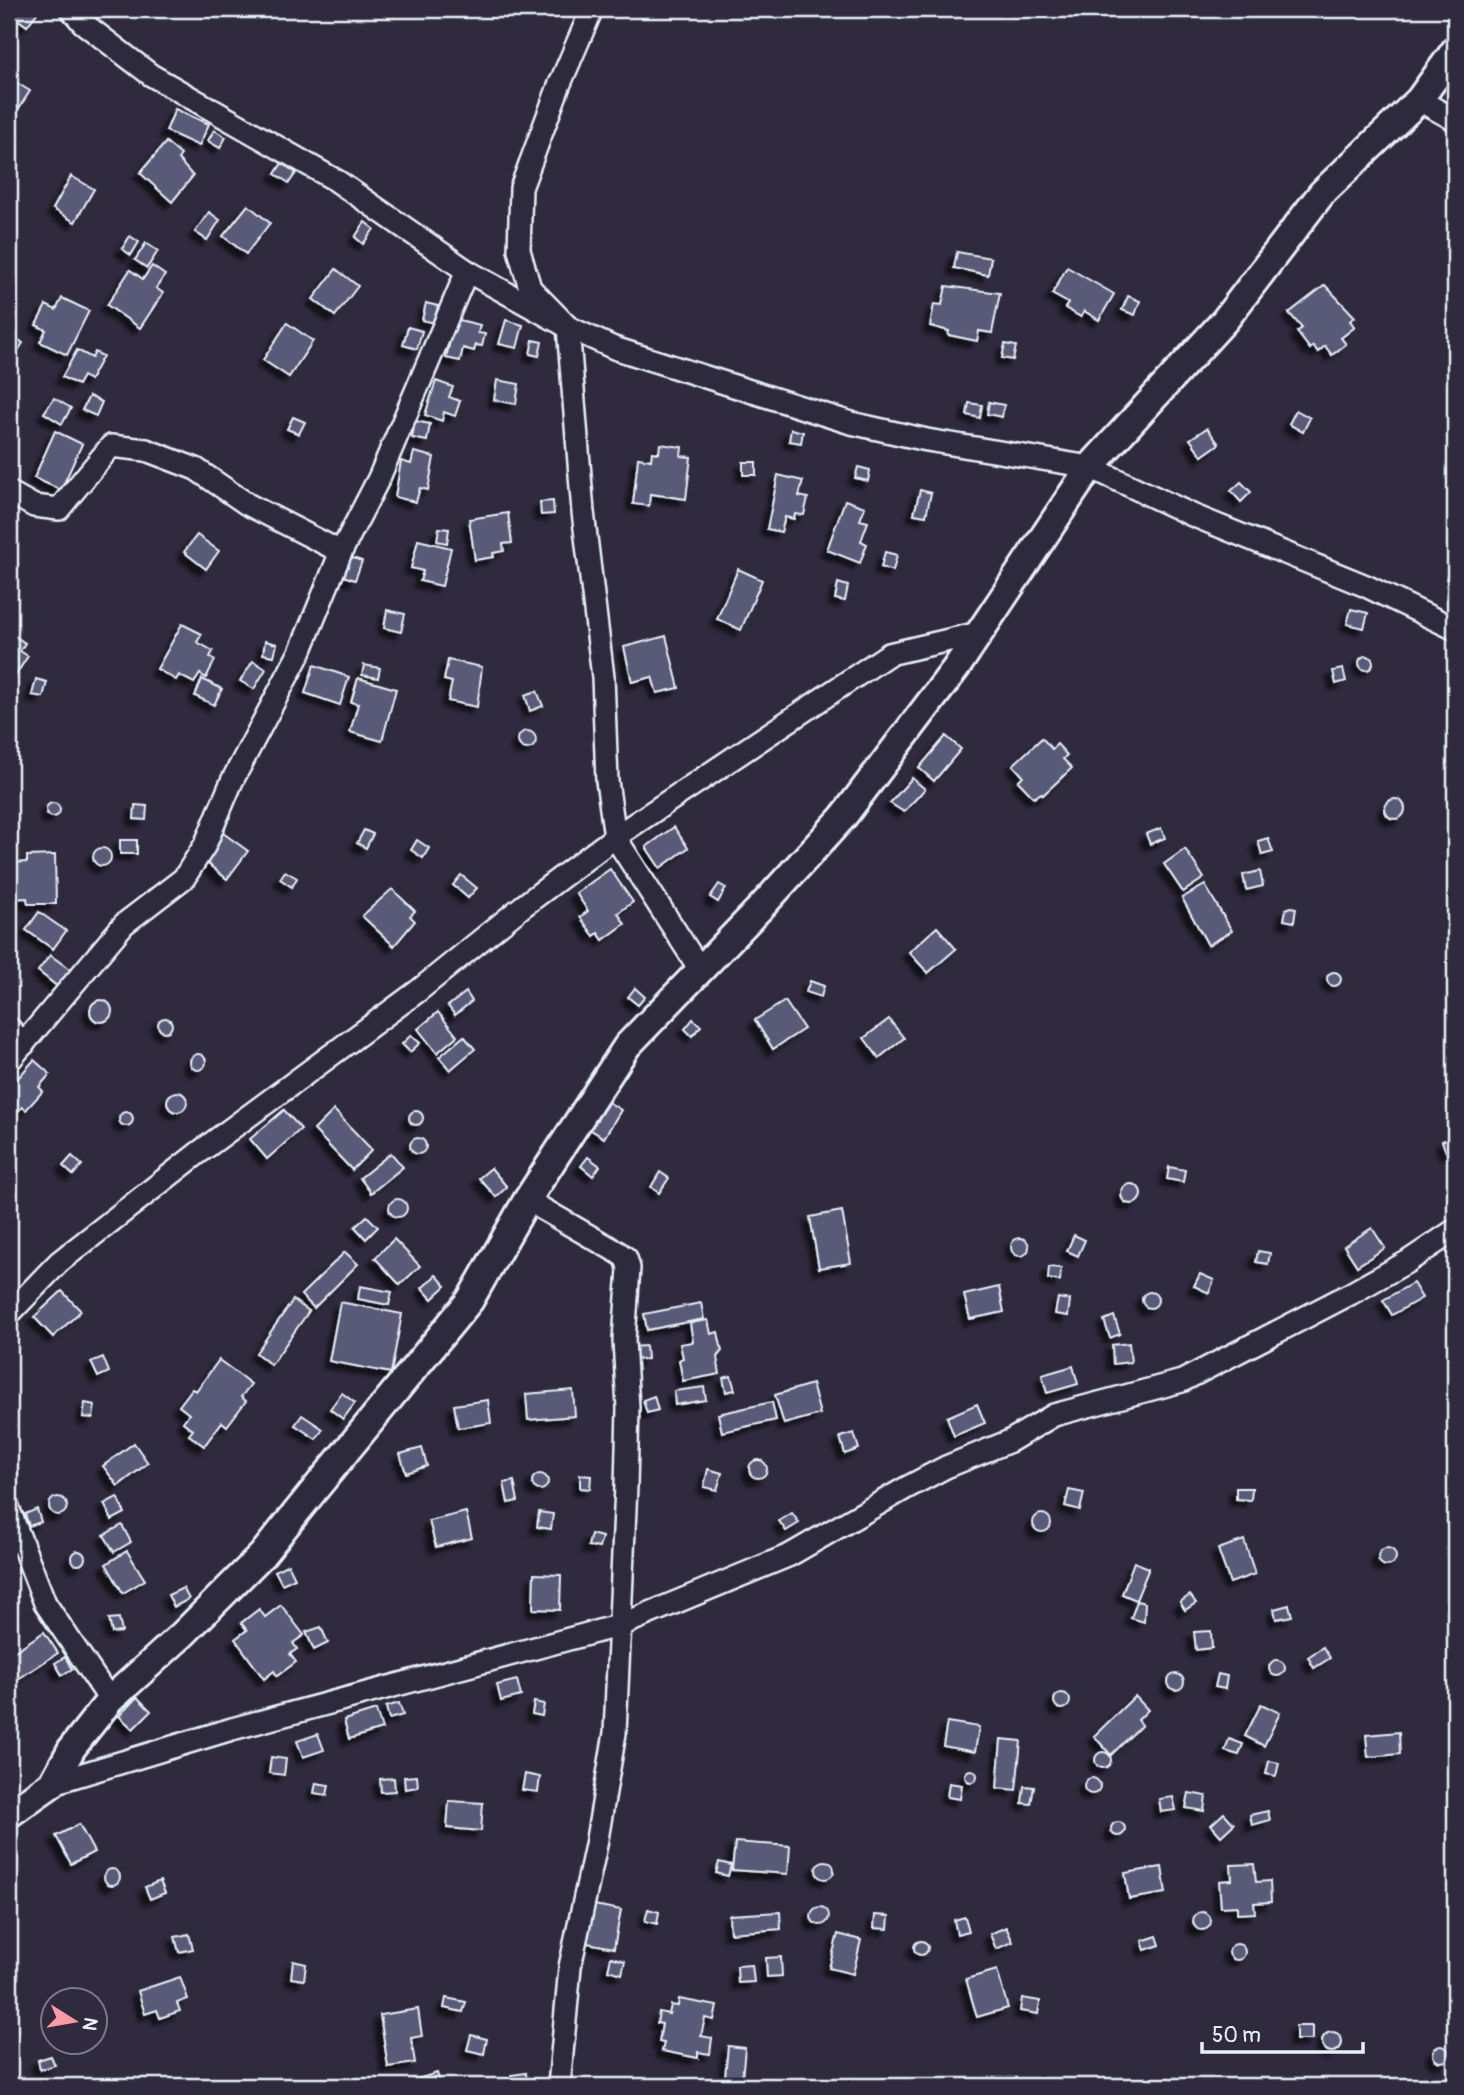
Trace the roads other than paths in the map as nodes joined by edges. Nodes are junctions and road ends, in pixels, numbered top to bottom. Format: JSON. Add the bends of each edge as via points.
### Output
{"nodes":[{"id":1,"x":71,"y":9,"type":"edge"},
{"id":2,"x":592,"y":9,"type":"edge"},
{"id":3,"x":1455,"y":50,"type":"edge"},
{"id":4,"x":1419,"y":100,"type":"junction"},
{"id":5,"x":1455,"y":120,"type":"edge"},
{"id":6,"x":467,"y":271,"type":"junction"},
{"id":7,"x":568,"y":327,"type":"junction"},
{"id":8,"x":1090,"y":467,"type":"junction"},
{"id":9,"x":9,"y":492,"type":"edge"},
{"id":10,"x":341,"y":552,"type":"junction"},
{"id":11,"x":1455,"y":629,"type":"edge"},
{"id":12,"x":979,"y":633,"type":"junction"},
{"id":13,"x":615,"y":837,"type":"junction"},
{"id":14,"x":701,"y":971,"type":"junction"},
{"id":15,"x":9,"y":1028,"type":"edge"},
{"id":16,"x":24,"y":1044,"type":"junction"},
{"id":17,"x":9,"y":1061,"type":"edge"},
{"id":18,"x":527,"y":1200,"type":"junction"},
{"id":19,"x":1455,"y":1230,"type":"edge"},
{"id":20,"x":9,"y":1314,"type":"edge"},
{"id":21,"x":9,"y":1510,"type":"edge"},
{"id":22,"x":621,"y":1625,"type":"junction"},
{"id":23,"x":110,"y":1700,"type":"junction"},
{"id":24,"x":53,"y":1783,"type":"junction"},
{"id":25,"x":9,"y":1814,"type":"edge"},
{"id":26,"x":559,"y":2086,"type":"edge"}],
"edges":[{"from":1,"to":6,"type":"street","via":[[151,75],[337,181]]},
{"from":2,"to":7,"type":"street","via":[[521,188],[519,250],[530,288]]},
{"from":3,"to":4,"type":"street"},
{"from":4,"to":5,"type":"street"},
{"from":4,"to":8,"type":"street","via":[[1322,194],[1225,320]]},
{"from":6,"to":7,"type":"street"},
{"from":6,"to":10,"type":"street","via":[[379,478]]},
{"from":7,"to":8,"type":"street","via":[[614,348],[851,423]]},
{"from":7,"to":13,"type":"street"},
{"from":8,"to":11,"type":"street"},
{"from":8,"to":12,"type":"street"},
{"from":9,"to":10,"type":"street","via":[[34,506],[59,509],[111,446],[146,450],[196,469],[247,504]]},
{"from":10,"to":16,"type":"street","via":[[300,652],[232,781],[205,845],[184,878],[124,924]]},
{"from":12,"to":13,"type":"street","via":[[889,654]]},
{"from":12,"to":14,"type":"street","via":[[843,817]]},
{"from":13,"to":14,"type":"street"},
{"from":13,"to":20,"type":"street","via":[[59,1262]]},
{"from":14,"to":18,"type":"street","via":[[627,1046]]},
{"from":15,"to":16,"type":"street"},
{"from":16,"to":17,"type":"street"},
{"from":18,"to":22,"type":"street","via":[[626,1258],[628,1408]]},
{"from":18,"to":23,"type":"street","via":[[470,1300],[290,1524],[183,1634]]},
{"from":19,"to":22,"type":"street","via":[[1350,1294],[1182,1381],[1054,1415],[1010,1441],[906,1488],[789,1555]]},
{"from":21,"to":23,"type":"street","via":[[45,1603]]},
{"from":22,"to":24,"type":"street","via":[[232,1729]]},
{"from":22,"to":26,"type":"street","via":[[615,1732],[570,1967]]},
{"from":23,"to":24,"type":"street","via":[[72,1748]]},
{"from":24,"to":25,"type":"street"}]}
